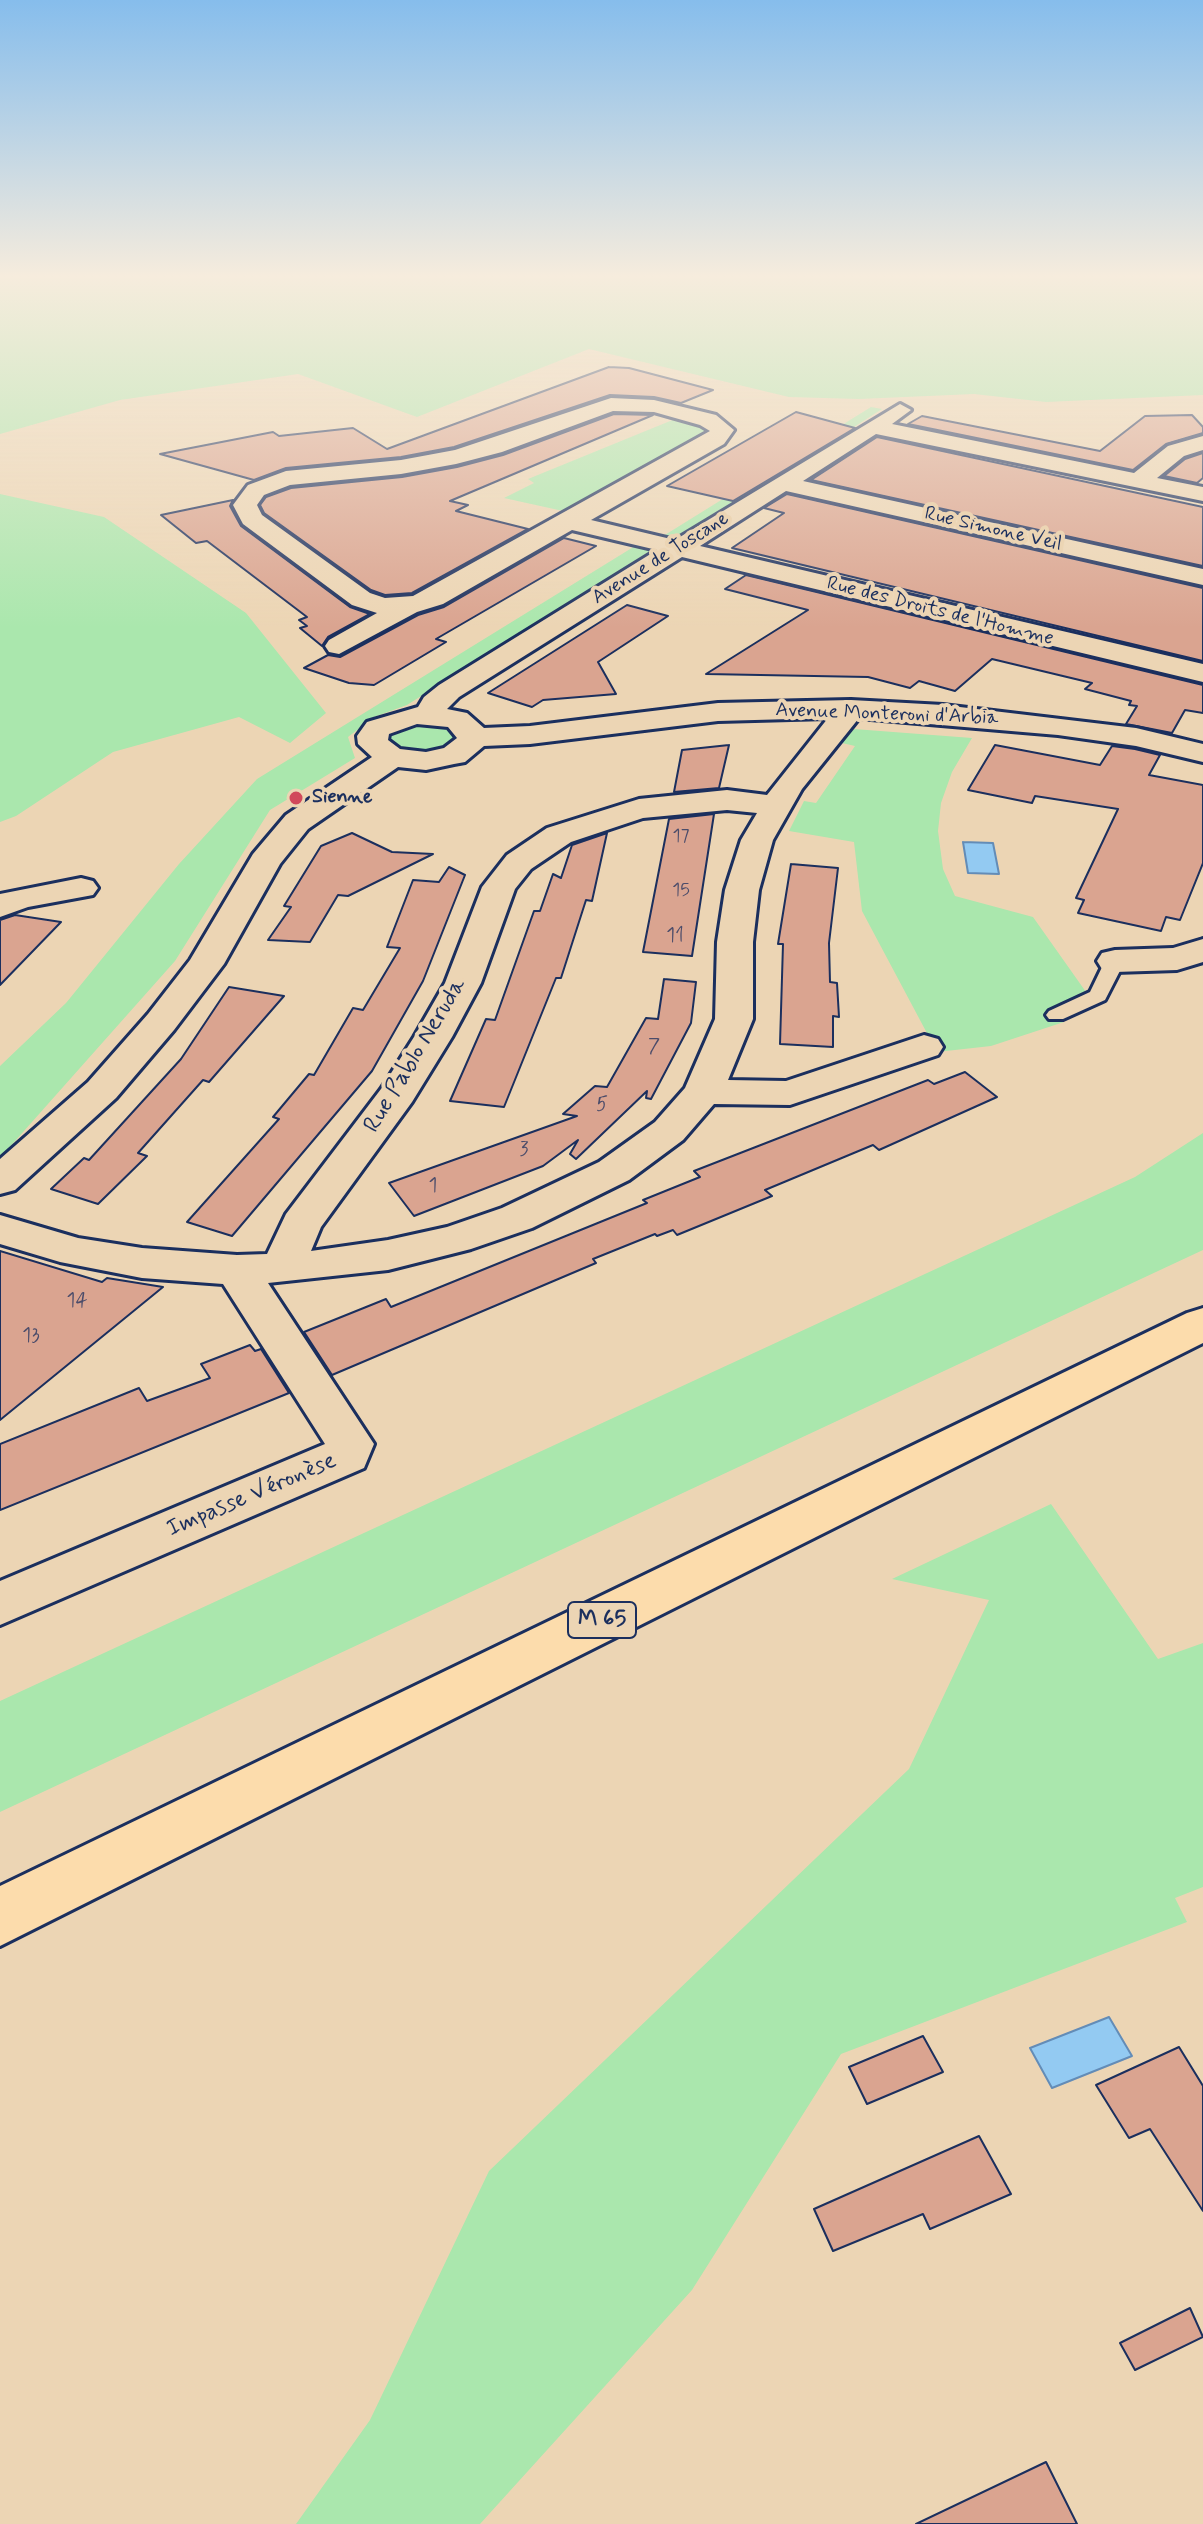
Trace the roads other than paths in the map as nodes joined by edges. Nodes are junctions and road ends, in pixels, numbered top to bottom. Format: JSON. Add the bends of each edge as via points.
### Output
{"nodes":[{"id":1,"x":900,"y":410,"type":"dead end"},
{"id":2,"x":873,"y":427,"type":"junction"},
{"id":3,"x":1203,"y":443,"type":"edge"},
{"id":4,"x":1139,"y":481,"type":"junction"},
{"id":5,"x":782,"y":483,"type":"junction"},
{"id":6,"x":1203,"y":494,"type":"edge"},
{"id":7,"x":569,"y":522,"type":"junction"},
{"id":8,"x":678,"y":549,"type":"junction"},
{"id":9,"x":1203,"y":577,"type":"edge"},
{"id":10,"x":411,"y":604,"type":"junction"},
{"id":11,"x":339,"y":646,"type":"dead end"},
{"id":12,"x":1203,"y":673,"type":"edge"},
{"id":13,"x":851,"y":709,"type":"junction"},
{"id":14,"x":431,"y":715,"type":"junction"},
{"id":15,"x":473,"y":737,"type":"junction"},
{"id":16,"x":1203,"y":753,"type":"edge"},
{"id":17,"x":392,"y":757,"type":"junction"},
{"id":18,"x":774,"y":805,"type":"junction"},
{"id":19,"x":81,"y":888,"type":"dead end"},
{"id":20,"x":0,"y":907,"type":"edge"},
{"id":21,"x":1203,"y":950,"type":"edge"},
{"id":22,"x":1115,"y":961,"type":"joint"},
{"id":23,"x":1056,"y":1015,"type":"dead end"},
{"id":24,"x":924,"y":1047,"type":"dead end"},
{"id":25,"x":703,"y":1092,"type":"junction"},
{"id":26,"x":0,"y":1181,"type":"edge"},
{"id":27,"x":0,"y":1229,"type":"edge"},
{"id":28,"x":287,"y":1267,"type":"junction"},
{"id":29,"x":237,"y":1270,"type":"junction"},
{"id":30,"x":1203,"y":1324,"type":"edge"},
{"id":31,"x":0,"y":1604,"type":"edge"},
{"id":32,"x":0,"y":1917,"type":"edge"}],
"edges":[{"from":1,"to":2,"type":"street","name":"Avenue de Toscane"},
{"from":2,"to":4,"type":"street"},
{"from":2,"to":5,"type":"street","name":"Avenue de Toscane"},
{"from":3,"to":4,"type":"street","via":[[1176,451]]},
{"from":4,"to":6,"type":"street"},
{"from":5,"to":8,"type":"street","name":"Avenue de Toscane"},
{"from":5,"to":9,"type":"street","name":"Rue Simone Veil"},
{"from":7,"to":8,"type":"street","name":"Rue des Droits de l'Homme"},
{"from":7,"to":10,"type":"street","via":[[434,598]]},
{"from":7,"to":10,"type":"street","via":[[716,439],[723,430],[708,420],[654,406],[611,404],[476,452],[401,467],[286,478],[246,500],[252,519],[361,599],[383,606]]},
{"from":8,"to":12,"type":"street","name":"Rue des Droits de l'Homme"},
{"from":8,"to":14,"type":"street","name":"Avenue de Toscane","via":[[449,691],[434,703]]},
{"from":10,"to":11,"type":"street"},
{"from":13,"to":15,"type":"street","name":"Avenue Monteroni d'Arbia","via":[[718,712]]},
{"from":13,"to":16,"type":"street","name":"Avenue Monteroni d'Arbia","via":[[1058,726]]},
{"from":13,"to":18,"type":"street"},
{"from":14,"to":15,"type":"street","via":[[456,719]]},
{"from":14,"to":17,"type":"street","via":[[398,718],[378,728],[373,744]]},
{"from":15,"to":17,"type":"street","via":[[466,748],[443,758]]},
{"from":17,"to":26,"type":"street","via":[[297,822],[265,861],[206,964],[161,1022],[102,1090]]},
{"from":18,"to":25,"type":"street","via":[[742,890],[734,1019]]},
{"from":18,"to":28,"type":"street","name":"Rue Pablo Neruda","via":[[727,800],[639,809],[559,835],[519,862],[499,887],[463,983],[433,1037],[368,1137],[301,1224]]},
{"from":19,"to":20,"type":"street","via":[[19,898]]},
{"from":21,"to":22,"type":"street","via":[[1177,959]]},
{"from":22,"to":23,"type":"lane","via":[[1098,996]]},
{"from":24,"to":25,"type":"street","via":[[790,1093]]},
{"from":25,"to":28,"type":"street","via":[[669,1131],[614,1171],[517,1218],[388,1255]]},
{"from":27,"to":29,"type":"street","via":[[75,1252]]},
{"from":28,"to":29,"type":"street"},
{"from":29,"to":31,"type":"street","name":"Impasse Véronèse","via":[[350,1444],[347,1455]]},
{"from":30,"to":32,"type":"main road","number":"M 65"}]}
